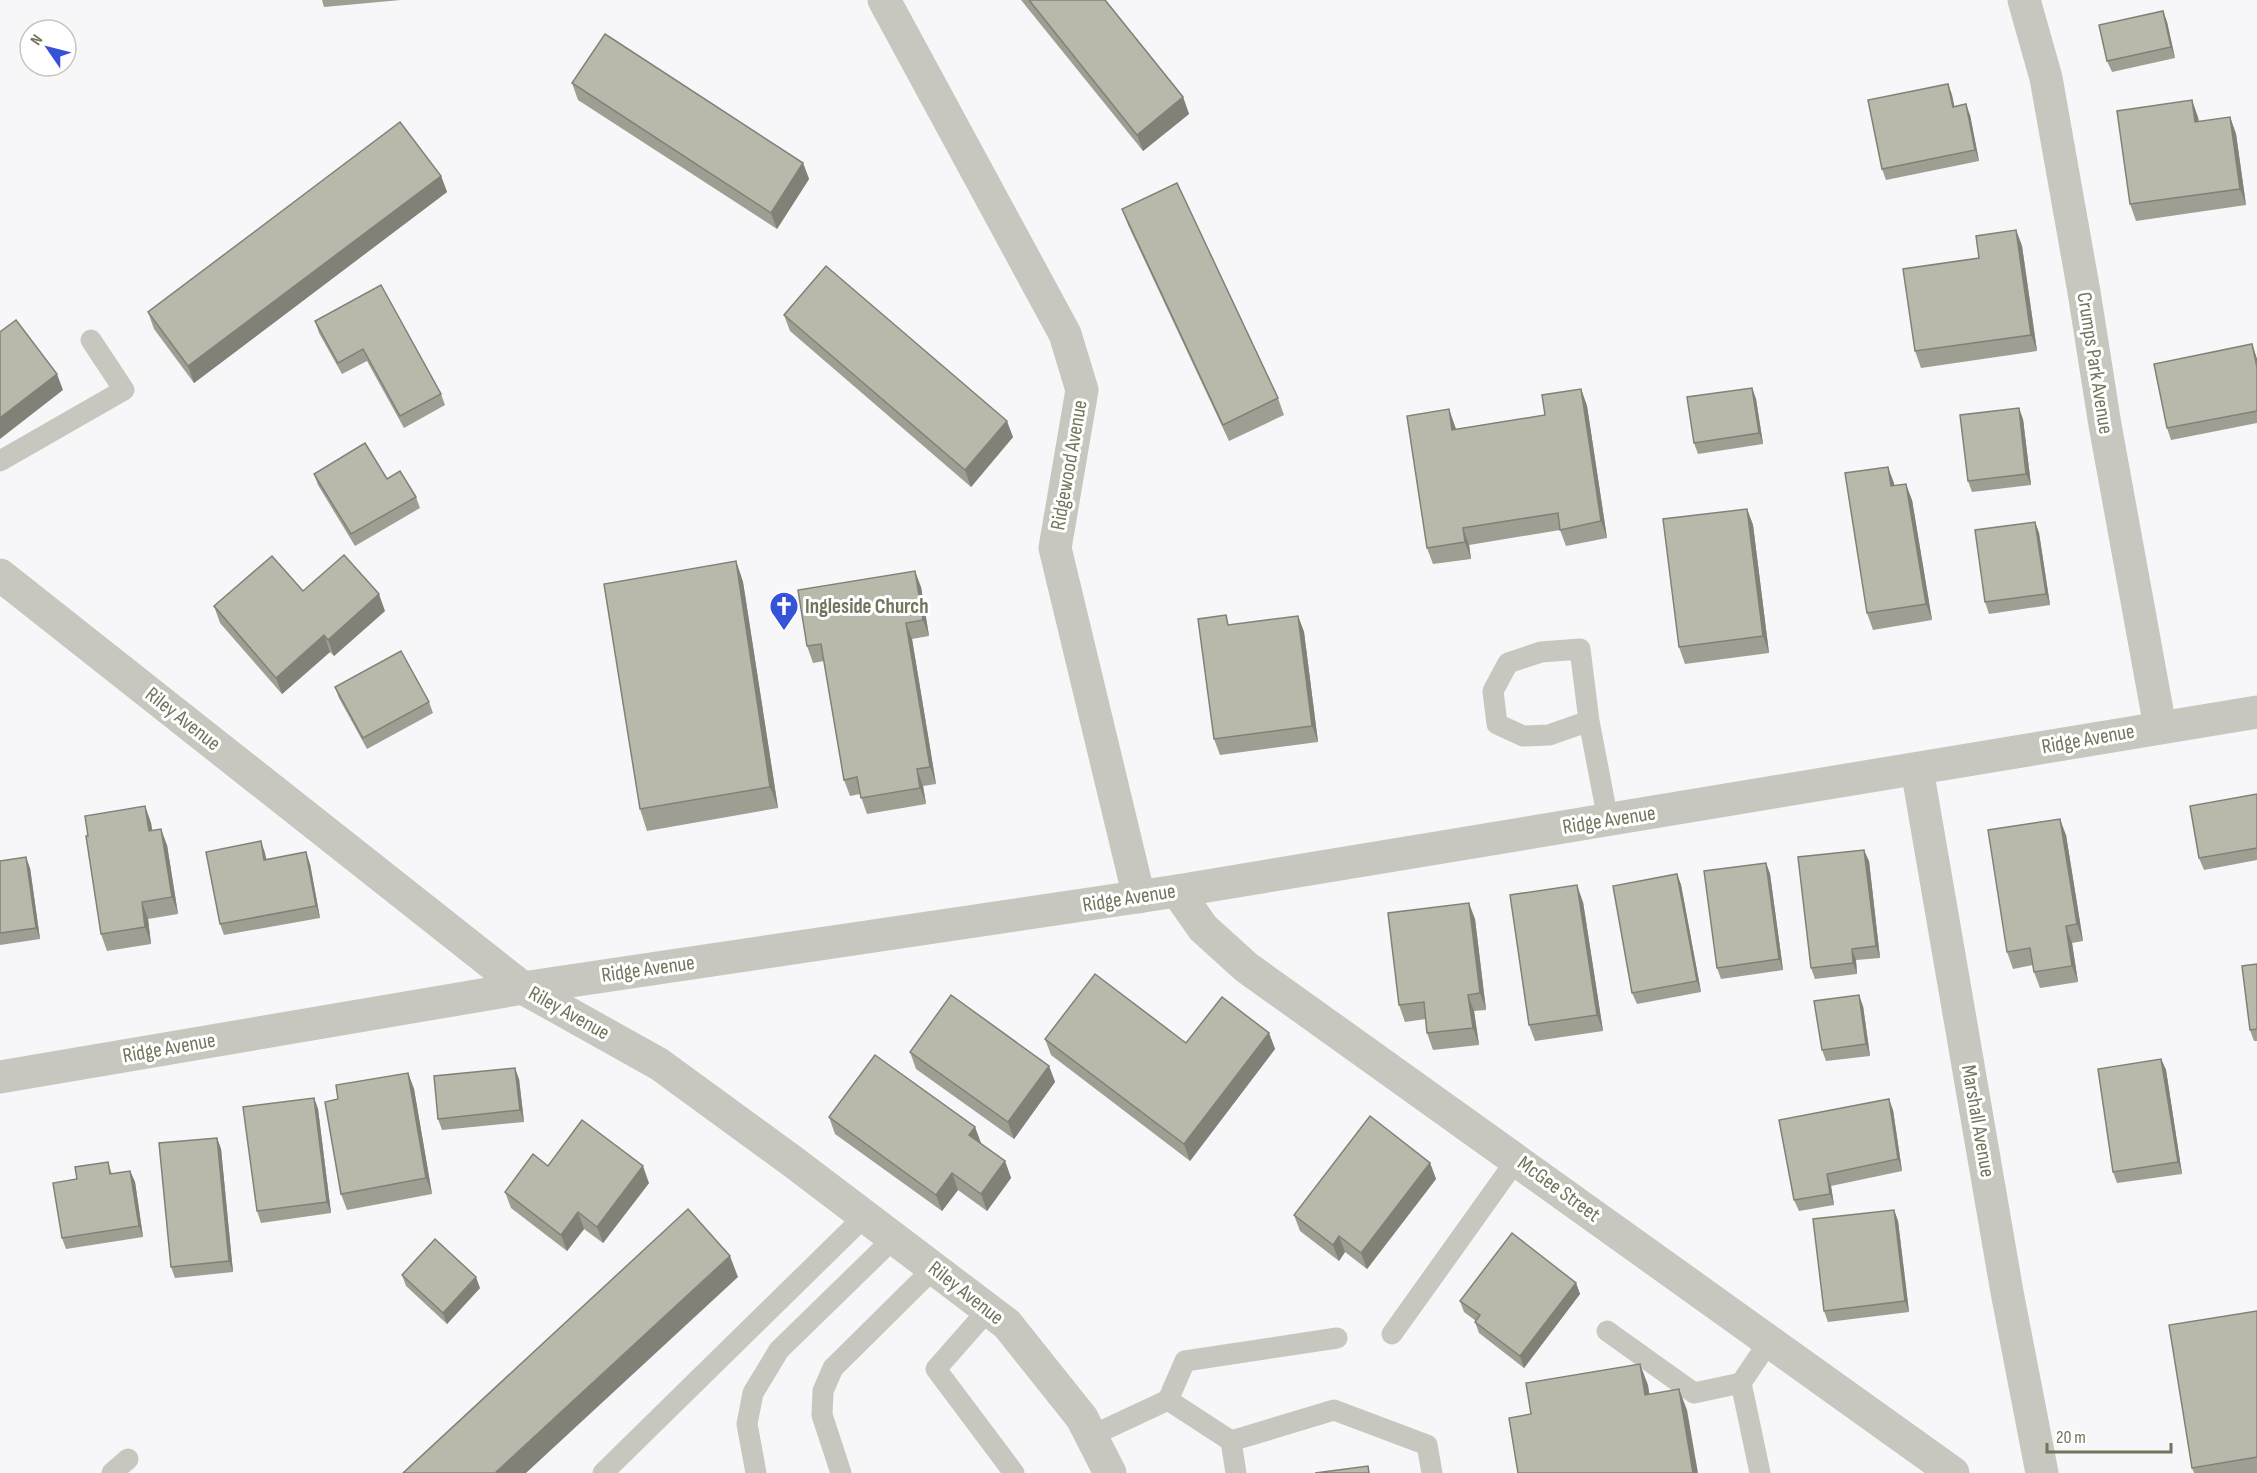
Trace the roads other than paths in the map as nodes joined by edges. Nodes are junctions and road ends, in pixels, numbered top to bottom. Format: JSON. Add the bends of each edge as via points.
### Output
{"nodes":[{"id":1,"x":884,"y":0,"type":"edge"},
{"id":2,"x":2024,"y":0,"type":"edge"},
{"id":3,"x":91,"y":340,"type":"dead end"},
{"id":4,"x":0,"y":461,"type":"edge"},
{"id":5,"x":0,"y":575,"type":"edge"},
{"id":6,"x":2257,"y":712,"type":"edge"},
{"id":7,"x":1589,"y":721,"type":"junction"},
{"id":8,"x":2160,"y":727,"type":"junction"},
{"id":9,"x":1917,"y":769,"type":"junction"},
{"id":10,"x":1608,"y":820,"type":"junction"},
{"id":11,"x":1177,"y":891,"type":"junction"},
{"id":12,"x":1139,"y":897,"type":"junction"},
{"id":13,"x":523,"y":988,"type":"junction"},
{"id":14,"x":0,"y":1077,"type":"edge"},
{"id":15,"x":1517,"y":1159,"type":"junction"},
{"id":16,"x":865,"y":1216,"type":"junction"},
{"id":17,"x":894,"y":1238,"type":"junction"},
{"id":18,"x":934,"y":1268,"type":"junction"},
{"id":19,"x":988,"y":1310,"type":"junction"},
{"id":20,"x":1607,"y":1331,"type":"dead end"},
{"id":21,"x":1392,"y":1334,"type":"dead end"},
{"id":22,"x":1337,"y":1338,"type":"dead end"},
{"id":23,"x":1770,"y":1340,"type":"junction"},
{"id":24,"x":1741,"y":1383,"type":"junction"},
{"id":25,"x":1168,"y":1400,"type":"junction"},
{"id":26,"x":1091,"y":1436,"type":"junction"},
{"id":27,"x":1231,"y":1441,"type":"junction"},
{"id":28,"x":603,"y":1473,"type":"edge"},
{"id":29,"x":756,"y":1473,"type":"edge"},
{"id":30,"x":841,"y":1473,"type":"edge"},
{"id":31,"x":1014,"y":1473,"type":"edge"},
{"id":32,"x":1110,"y":1473,"type":"edge"},
{"id":33,"x":1236,"y":1473,"type":"edge"},
{"id":34,"x":1432,"y":1473,"type":"edge"},
{"id":35,"x":1760,"y":1473,"type":"edge"},
{"id":36,"x":1953,"y":1473,"type":"edge"},
{"id":37,"x":2042,"y":1473,"type":"edge"}],
"edges":[{"from":1,"to":12,"type":"street","name":"Ridgewood Avenue","via":[[1065,334],[1082,390],[1054,548]]},
{"from":2,"to":8,"type":"street","name":"Crumps Park Avenue","via":[[2046,78]]},
{"from":3,"to":4,"type":"lane","via":[[124,390]]},
{"from":5,"to":13,"type":"street","name":"Riley Avenue"},
{"from":6,"to":8,"type":"street","name":"Ridge Avenue"},
{"from":7,"to":7,"type":"lane","via":[[1580,649],[1541,652],[1508,663],[1493,691],[1497,724],[1522,736],[1549,735]]},
{"from":7,"to":10,"type":"lane"},
{"from":8,"to":9,"type":"street","name":"Ridge Avenue"},
{"from":9,"to":10,"type":"street","name":"Ridge Avenue"},
{"from":9,"to":37,"type":"street","name":"Marshall Avenue"},
{"from":10,"to":11,"type":"street","name":"Ridge Avenue"},
{"from":11,"to":12,"type":"street","name":"Ridge Avenue"},
{"from":11,"to":15,"type":"street","name":"McGee Street","via":[[1203,928],[1246,967]]},
{"from":12,"to":13,"type":"street","name":"Ridge Avenue"},
{"from":13,"to":14,"type":"street","name":"Ridge Avenue"},
{"from":13,"to":16,"type":"street","name":"Riley Avenue","via":[[659,1064]]},
{"from":15,"to":21,"type":"lane"},
{"from":15,"to":23,"type":"street","name":"McGee Street"},
{"from":16,"to":17,"type":"street","name":"Riley Avenue"},
{"from":16,"to":28,"type":"lane"},
{"from":17,"to":18,"type":"street","name":"Riley Avenue"},
{"from":17,"to":29,"type":"lane","via":[[779,1350],[753,1393],[747,1424]]},
{"from":18,"to":19,"type":"street","name":"Riley Avenue"},
{"from":18,"to":30,"type":"lane","via":[[833,1368],[823,1391],[822,1415]]},
{"from":19,"to":26,"type":"street","name":"Riley Avenue","via":[[1007,1324],[1082,1418]]},
{"from":19,"to":31,"type":"lane","via":[[936,1369]]},
{"from":20,"to":24,"type":"lane","via":[[1694,1393]]},
{"from":22,"to":25,"type":"lane","via":[[1185,1361]]},
{"from":23,"to":24,"type":"lane"},
{"from":23,"to":36,"type":"street","name":"McGee Street"},
{"from":24,"to":35,"type":"lane"},
{"from":25,"to":26,"type":"lane"},
{"from":25,"to":27,"type":"lane"},
{"from":26,"to":32,"type":"street","name":"Riley Avenue"},
{"from":27,"to":33,"type":"lane"},
{"from":27,"to":34,"type":"lane","via":[[1334,1410],[1427,1444]]}]}
